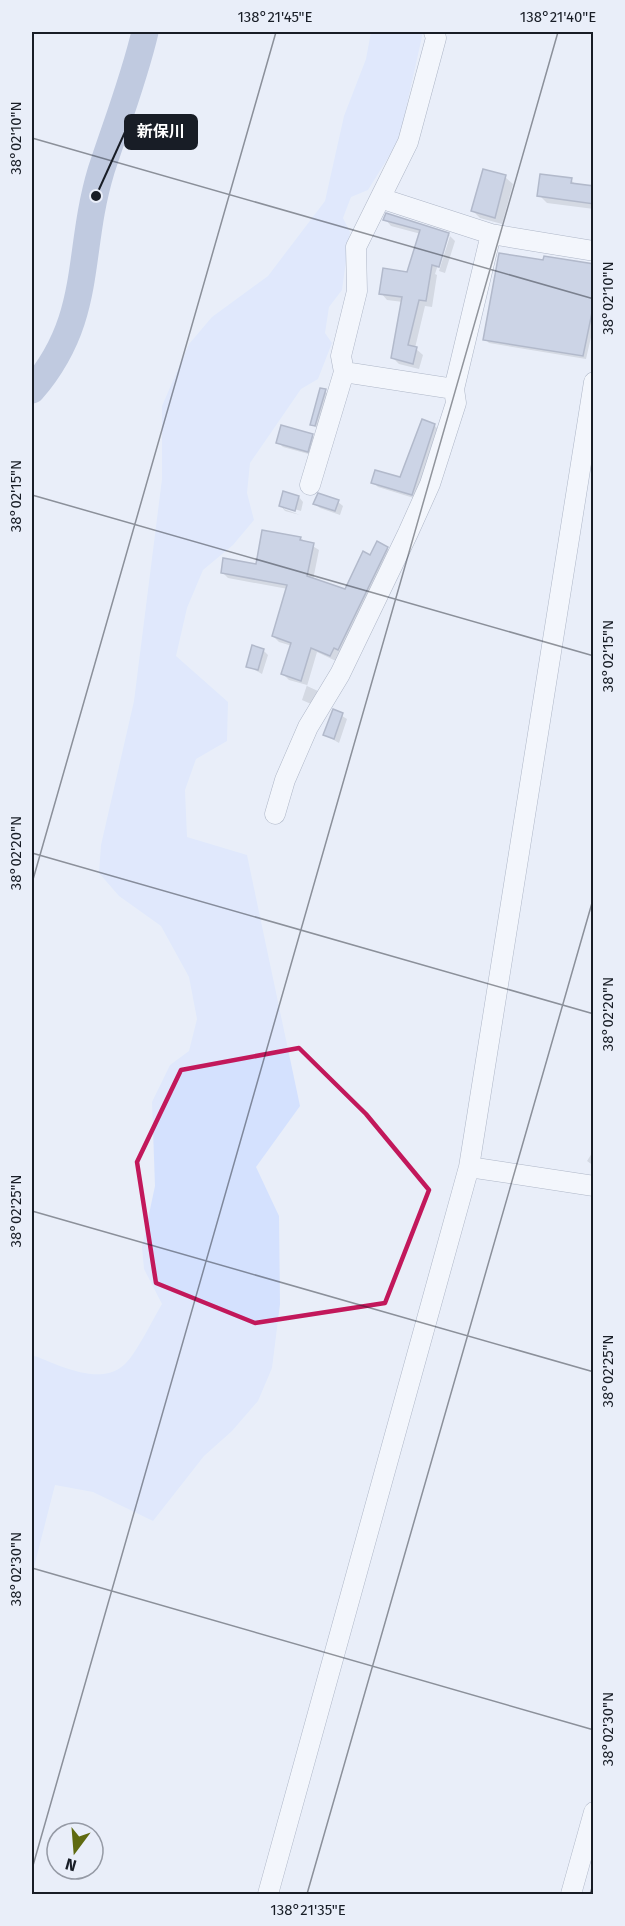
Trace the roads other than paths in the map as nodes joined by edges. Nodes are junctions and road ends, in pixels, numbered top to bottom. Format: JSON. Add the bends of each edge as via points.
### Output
{"nodes":[{"id":1,"x":434,"y":32,"type":"edge"},
{"id":2,"x":380,"y":198,"type":"junction"},
{"id":3,"x":491,"y":234,"type":"junction"},
{"id":4,"x":594,"y":251,"type":"edge"},
{"id":5,"x":344,"y":372,"type":"junction"},
{"id":6,"x":594,"y":382,"type":"edge"},
{"id":7,"x":454,"y":389,"type":"junction"},
{"id":8,"x":310,"y":484,"type":"dead end"},
{"id":9,"x":275,"y":814,"type":"dead end"},
{"id":10,"x":469,"y":1167,"type":"junction"},
{"id":11,"x":594,"y":1186,"type":"edge"},
{"id":12,"x":594,"y":1812,"type":"edge"},
{"id":13,"x":268,"y":1894,"type":"edge"},
{"id":14,"x":571,"y":1894,"type":"edge"}],
"edges":[{"from":1,"to":2,"type":"street","via":[[436,38],[408,142]]},
{"from":2,"to":3,"type":"street"},
{"from":2,"to":5,"type":"street","via":[[356,247],[357,291],[342,356]]},
{"from":3,"to":4,"type":"street"},
{"from":3,"to":7,"type":"street"},
{"from":5,"to":7,"type":"street"},
{"from":5,"to":8,"type":"street"},
{"from":6,"to":10,"type":"street"},
{"from":7,"to":9,"type":"street","via":[[456,403],[430,484],[340,674],[308,726]]},
{"from":10,"to":11,"type":"street"},
{"from":10,"to":13,"type":"street"},
{"from":12,"to":14,"type":"street"}]}
